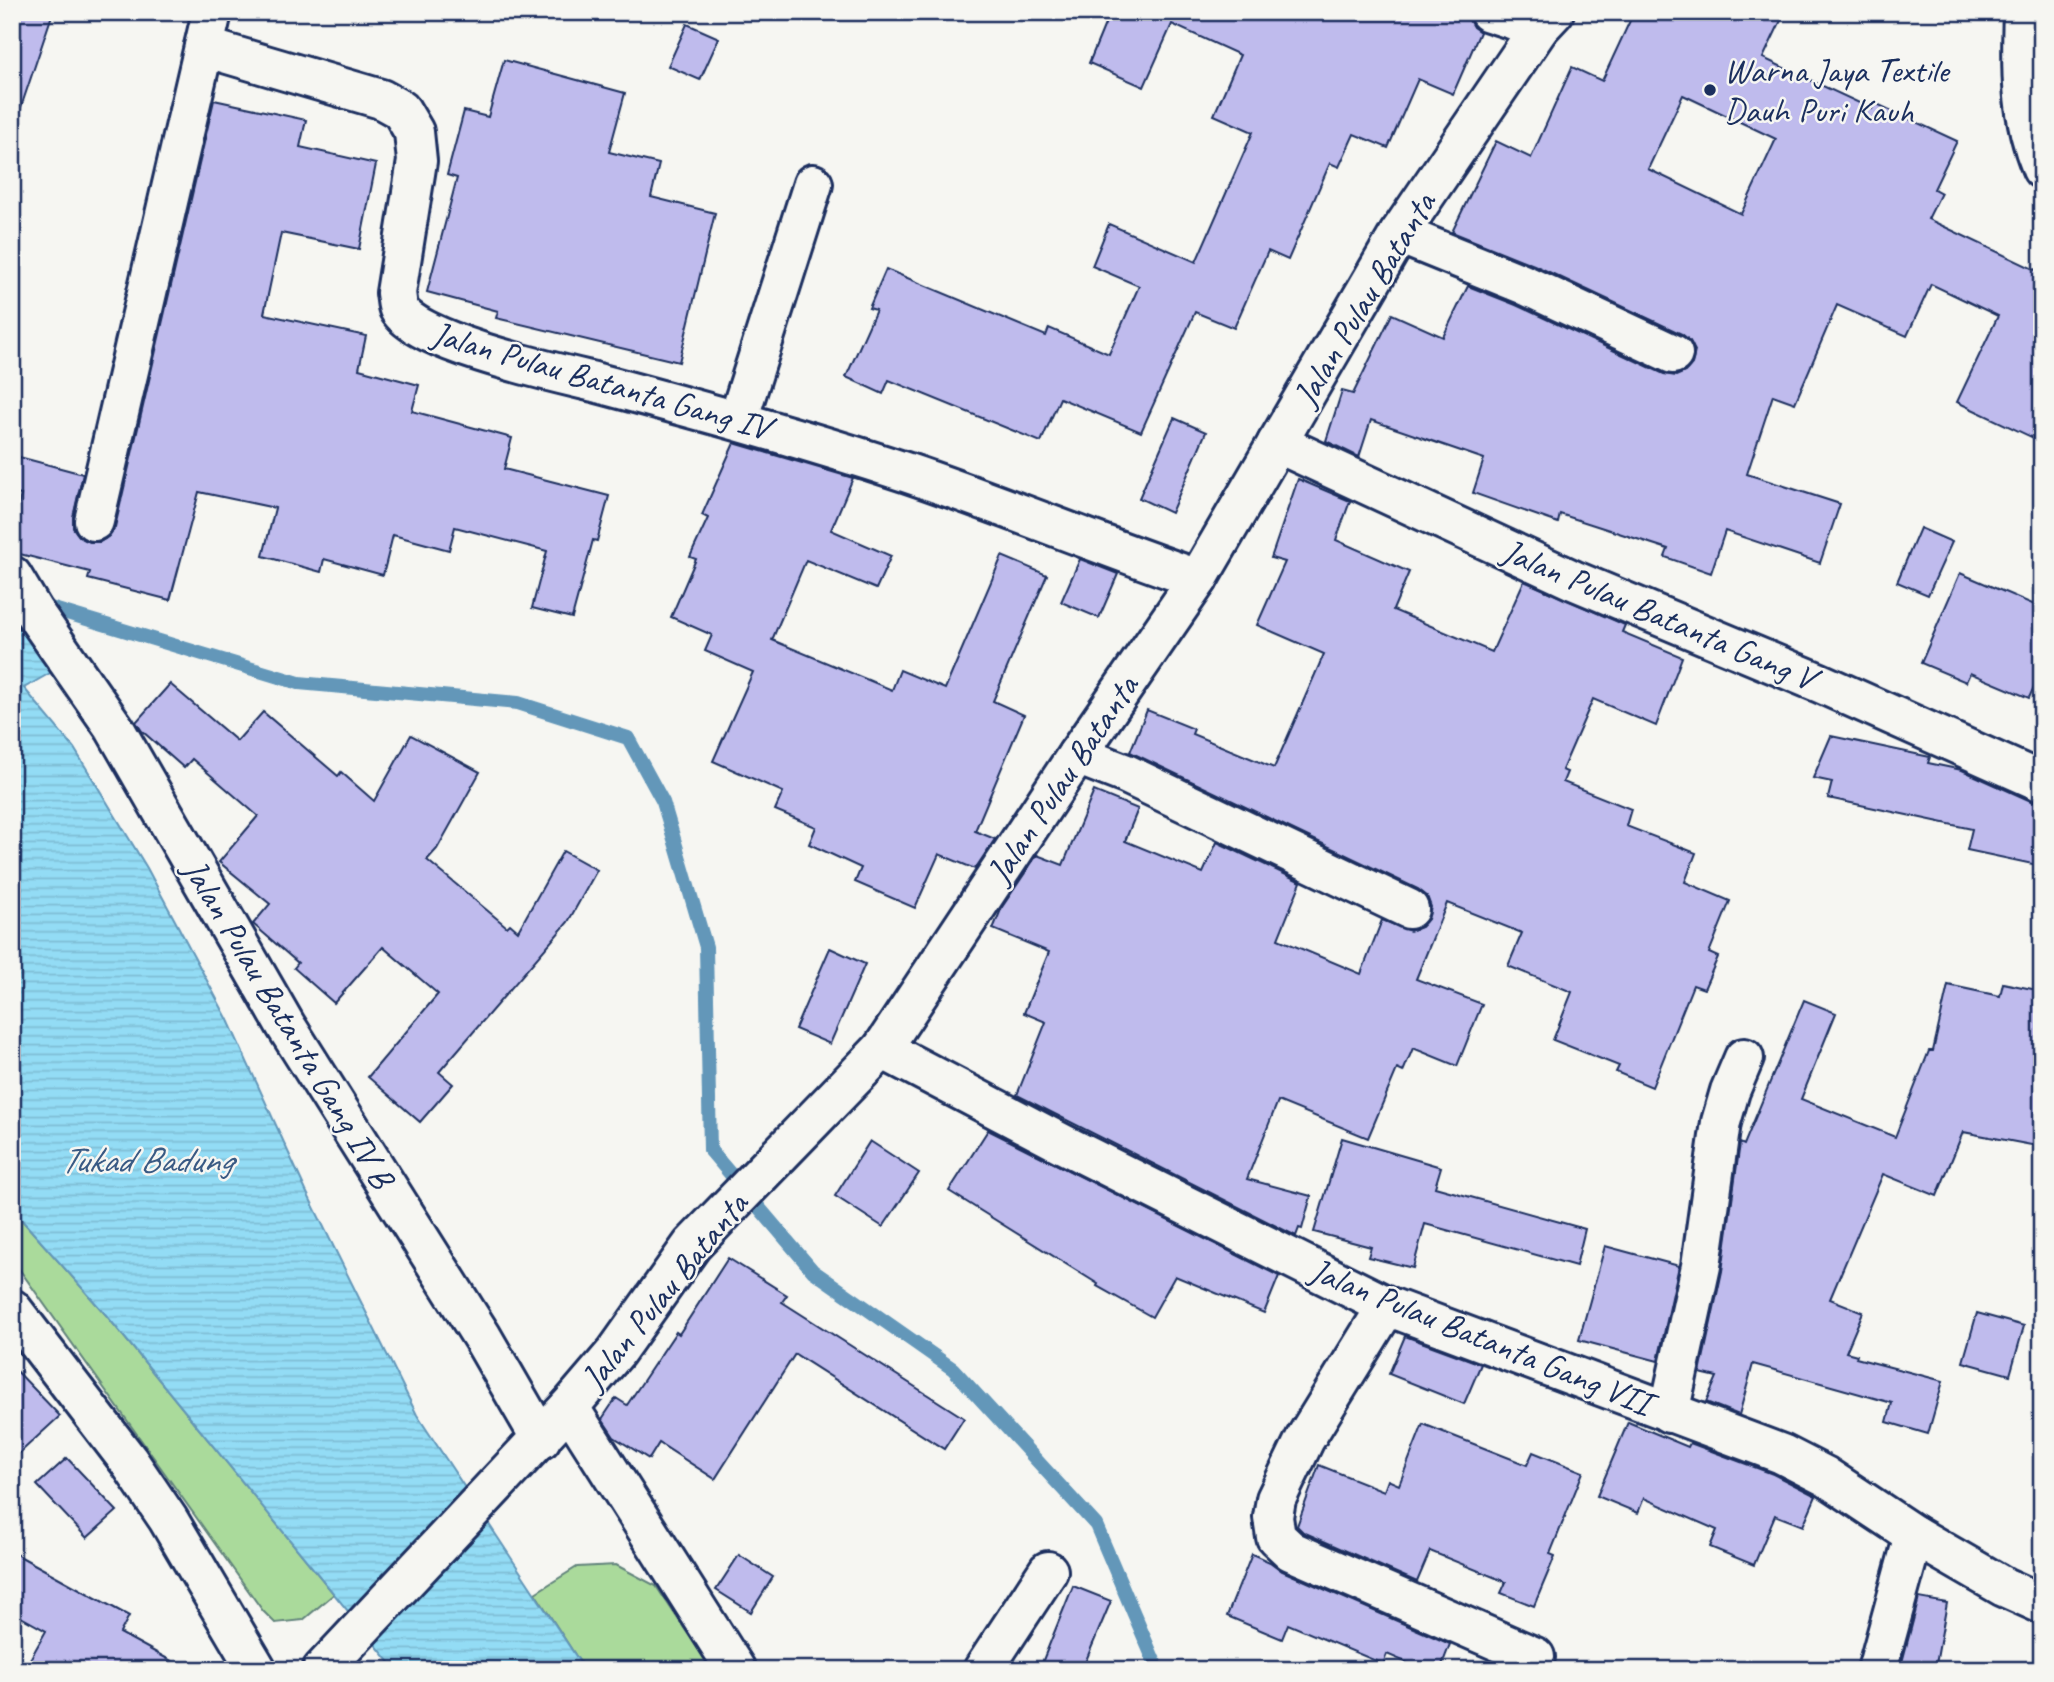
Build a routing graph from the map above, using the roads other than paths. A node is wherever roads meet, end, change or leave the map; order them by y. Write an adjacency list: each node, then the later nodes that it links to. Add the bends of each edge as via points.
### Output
1 (1489, 12): 3 (street)
2 (2023, 12): 5 (street, via 2021,75 2032,144)
3 (1546, 20): 7 (street, Jalan Pulau Batanta)
4 (208, 30): 9 (street, Jalan Pulau Batanta Gang IV, via 401,110 414,132 417,161 396,293 399,309 414,325 523,364); 11 (street)
5 (2042, 169)
6 (813, 184): 9 (street)
7 (1399, 234): 8 (street, via 1525,285); 10 (street, Jalan Pulau Batanta)
8 (1673, 354)
9 (738, 420): 13 (street, Jalan Pulau Batanta Gang IV, via 907,472)
10 (1277, 443): 13 (street, Jalan Pulau Batanta); 15 (street, Jalan Pulau Batanta Gang V, via 1573,580)
11 (94, 521)
12 (12, 576): 23 (street, Jalan Pulau Batanta Gang IV B, via 115,729 286,1026)
13 (1198, 579): 14 (street, Jalan Pulau Batanta)
14 (1077, 755): 16 (street); 17 (street, Jalan Pulau Batanta)
15 (2042, 782)
16 (1409, 909)
17 (882, 1049): 19 (street, Jalan Pulau Batanta Gang VII); 21 (street, Jalan Pulau Batanta, via 692,1245 616,1352)
18 (1744, 1058): 22 (street, via 1721,1122 1700,1266)
19 (1387, 1306): 22 (street, Jalan Pulau Batanta Gang VII); 27 (street, via 1304,1438 1276,1499 1276,1537 1291,1551)
20 (12, 1309): 29 (street, via 168,1519)
21 (569, 1407): 23 (street, Jalan Pulau Batanta); 30 (street)
22 (1669, 1413): 24 (street, Jalan Pulau Batanta Gang VII, via 1782,1454 1825,1476)
23 (541, 1438): 28 (street, Jalan Pulau Batanta)
24 (1914, 1535): 26 (street, Jalan Pulau Batanta Gang VII); 32 (street)
25 (1048, 1572): 31 (street)
26 (2042, 1604)
27 (1535, 1657)
28 (328, 1663)
29 (257, 1670)
30 (736, 1670)
31 (984, 1670)
32 (1877, 1670)

